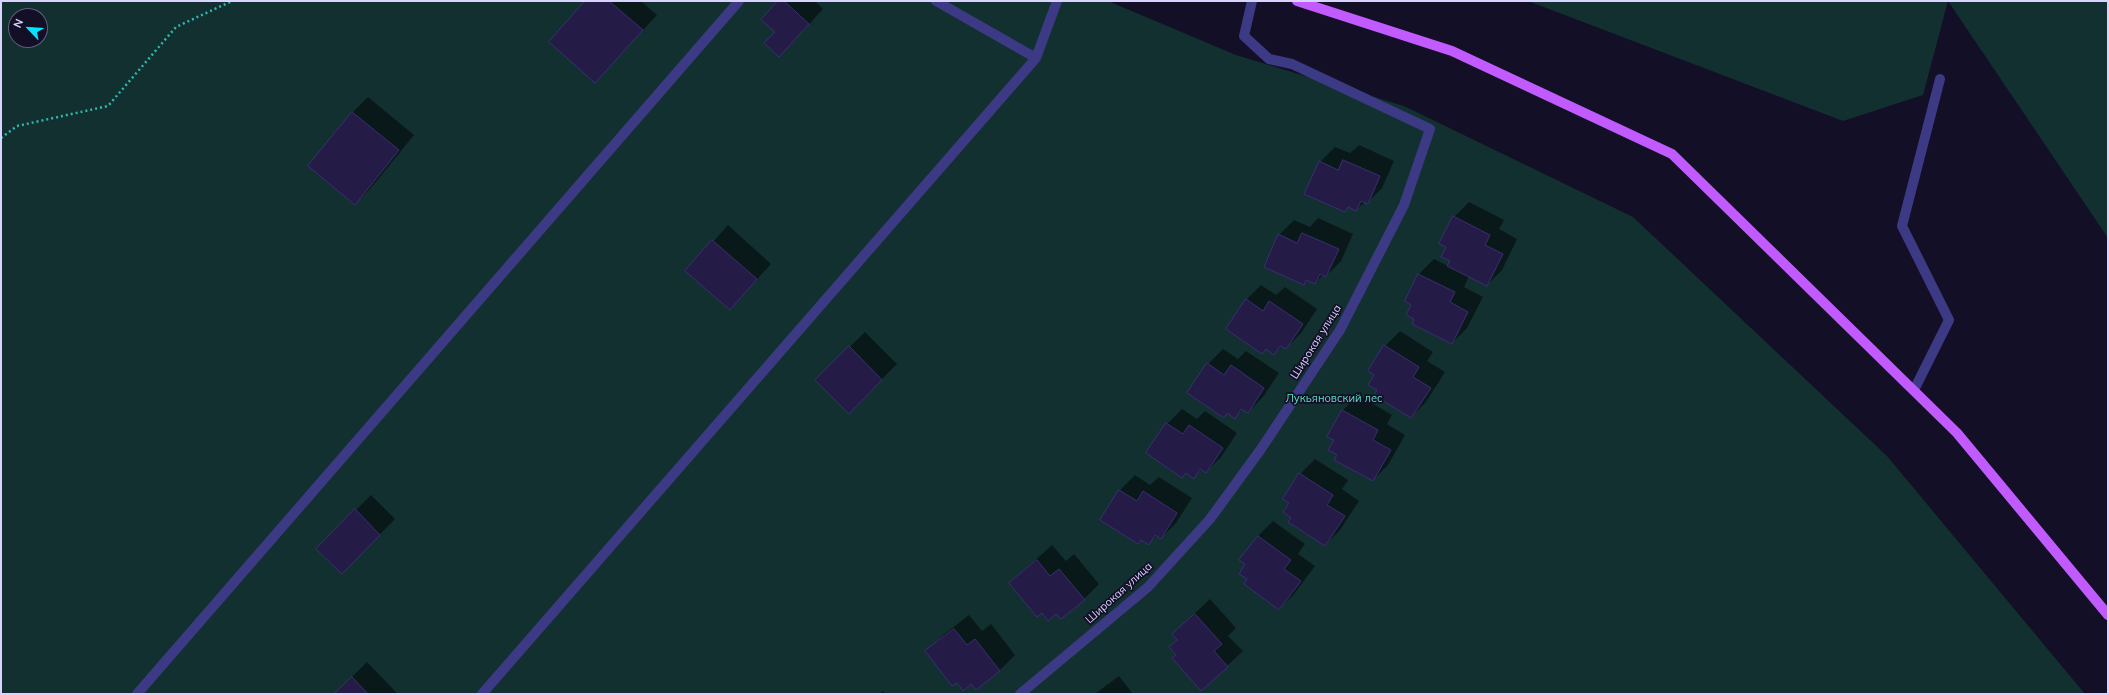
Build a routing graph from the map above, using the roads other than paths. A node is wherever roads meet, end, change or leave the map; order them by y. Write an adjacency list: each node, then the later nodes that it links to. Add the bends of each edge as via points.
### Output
1 (739, 1): 10 (street)
2 (936, 1): 6 (street)
3 (1057, 1): 6 (street)
4 (1252, 1): 12 (street, Широкая улица, via 1244,36 1269,59 1292,64 1430,129 1404,205 1340,330 1261,449 1210,519 1148,587)
5 (1298, 1): 8 (main road, via 1452,51 1672,154)
6 (1036, 58): 11 (street)
7 (1940, 80): 8 (street, via 1902,226 1949,320)
8 (1914, 390): 9 (main road, via 1957,433)
9 (2108, 615)
10 (137, 694)
11 (482, 694)
12 (1020, 694)

